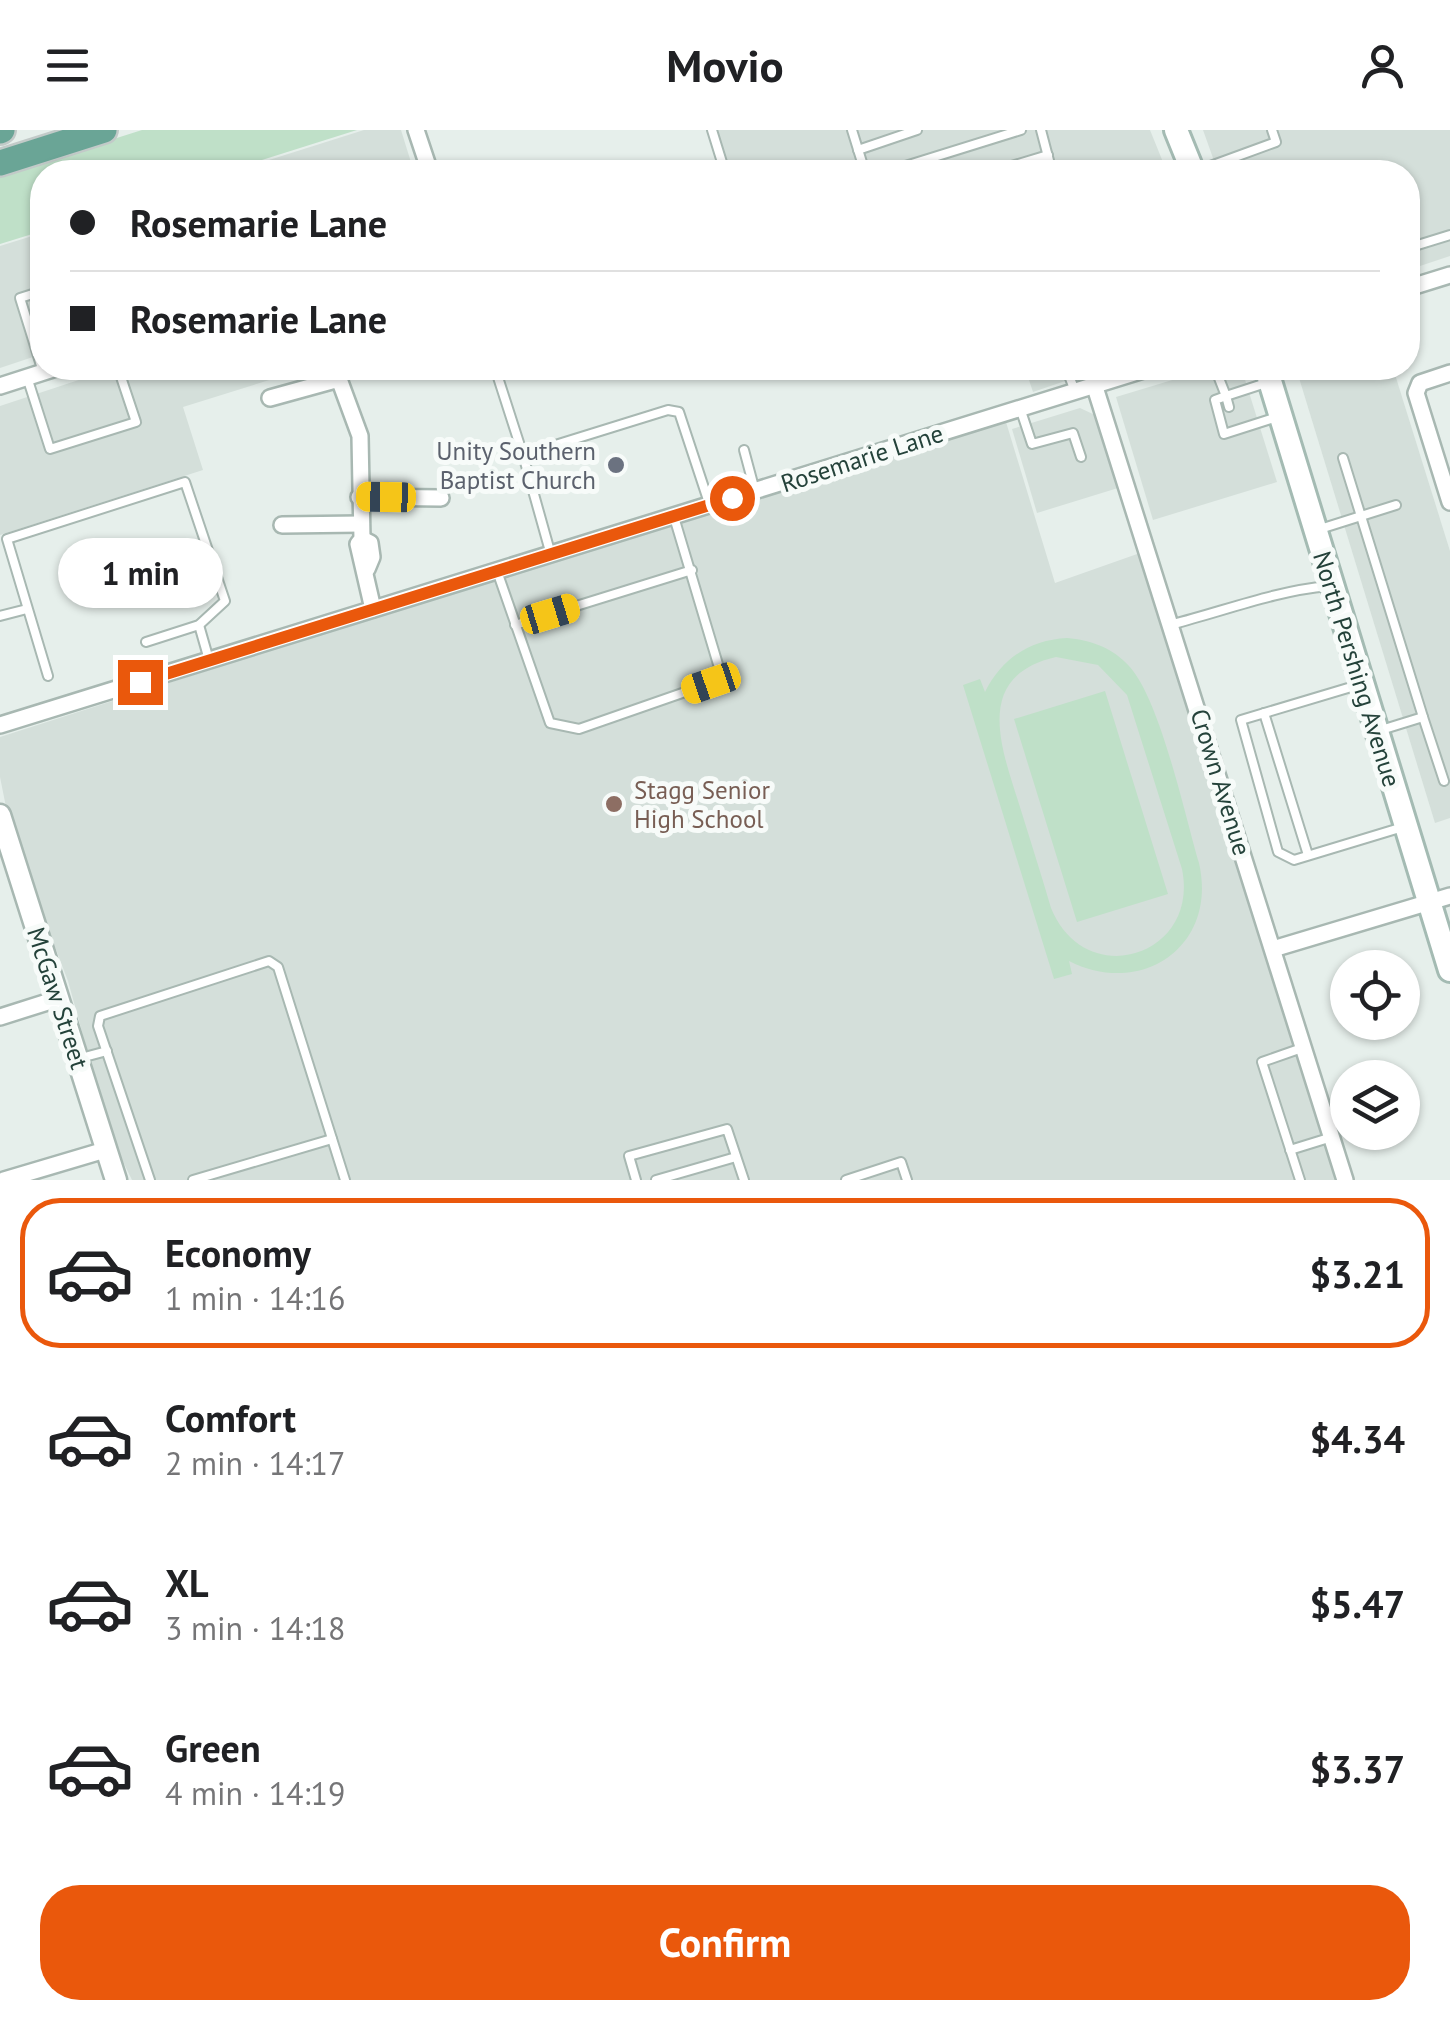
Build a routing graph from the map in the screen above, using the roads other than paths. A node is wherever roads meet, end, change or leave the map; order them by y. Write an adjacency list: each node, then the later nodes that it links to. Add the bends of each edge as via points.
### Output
1 (104, 130): 20 (main road)
2 (416, 130): 12 (street)
3 (712, 130): 13 (lane)
4 (852, 130): 10 (lane)
5 (917, 130): 10 (lane)
6 (1022, 130): 15 (lane)
7 (1040, 130): 11 (lane)
8 (1176, 130): 18 (main road)
9 (1272, 130): 19 (lane, via 1276,142)
10 (858, 150): 14 (lane)
11 (1048, 155): 16 (lane); 17 (lane)
12 (426, 160)
13 (721, 160)
14 (862, 160)
15 (925, 160)
16 (1032, 160)
17 (1049, 160)
18 (1188, 160)
19 (1226, 160)
20 (0, 163)
21 (1450, 235): 22 (lane)
22 (1420, 244)
23 (1450, 275): 24 (street)
24 (1420, 284)
25 (30, 294): 26 (lane, via 20,298)
26 (30, 322)
27 (1450, 374): 56 (street, via 1420,383 1416,393)
28 (30, 376): 29 (street)
29 (26, 377): 30 (lane, via 50,449 136,422); 38 (street)
30 (122, 380)
31 (498, 380): 50 (lane)
32 (1070, 380): 39 (lane)
33 (1098, 380): 39 (street, Rosemarie Lane)
34 (1105, 380): 71 (street, Crown Avenue)
35 (1220, 380): 41 (lane)
36 (1260, 380): 40 (lane)
37 (1270, 380): 46 (main road, North Pershing Avenue)
38 (0, 386)
39 (1074, 391): 45 (street, Rosemarie Lane)
40 (1240, 392): 41 (lane); 43 (lane)
41 (1226, 396): 44 (lane); 48 (lane, via 1214,400 1224,434)
42 (270, 398): 54 (street, via 339,380 360,436)
43 (1244, 402)
44 (1230, 407)
45 (1020, 408): 51 (lane, via 1032,444 1073,433); 53 (street, Rosemarie Lane)
46 (1281, 416): 48 (lane, via 1250,420); 62 (main road, North Pershing Avenue)
47 (1234, 420): 48 (lane)
48 (1238, 430)
49 (744, 450): 53 (lane)
50 (523, 455): 58 (lane, via 678,412); 64 (lane)
51 (1081, 457)
52 (1343, 458): 60 (lane)
53 (755, 492): 58 (street, Rosemarie Lane)
54 (359, 497): 55 (street); 63 (street)
55 (441, 498)
56 (1450, 502)
57 (1396, 505): 60 (lane)
58 (710, 506): 59 (street, Rosemarie Lane)
59 (674, 517): 64 (street, Rosemarie Lane); 65 (lane)
60 (1360, 519): 62 (lane); 79 (lane)
61 (282, 525): 63 (street)
62 (1316, 530): 67 (main road, North Pershing Avenue)
63 (361, 531): 69 (street, via 360,558)
64 (551, 555): 66 (street, Rosemarie Lane)
65 (692, 570): 73 (lane); 73 (lane, via 720,671 711,683 579,729 550,724)
66 (496, 572): 69 (street, Rosemarie Lane); 73 (lane)
67 (1332, 585): 71 (lane, via 1289,590); 77 (main road, North Pershing Avenue)
68 (27, 609): 70 (lane); 72 (lane, via 7,539 177,481 185,482 224,601); 76 (lane)
69 (373, 610): 75 (street, Rosemarie Lane)
70 (0, 616)
71 (1172, 624): 87 (street, Crown Avenue)
72 (198, 625): 74 (lane); 75 (lane)
73 (515, 625)
74 (146, 642)
75 (209, 660): 80 (street, Rosemarie Lane)
76 (48, 676)
77 (1362, 684): 78 (lane); 81 (main road, North Pershing Avenue)
78 (1264, 713): 85 (lane); 85 (lane, via 1241,720 1256,781 1278,852 1294,860)
79 (1422, 718): 81 (lane); 82 (lane)
80 (0, 724)
81 (1376, 732): 83 (main road, North Pershing Avenue)
82 (1444, 780)
83 (1405, 826): 85 (lane); 86 (main road, North Pershing Avenue)
84 (2, 829): 89 (street, McGaw Street)
85 (1308, 856)
86 (1439, 899): 87 (street); 88 (main road, North Pershing Avenue)
87 (1273, 949): 91 (street, Crown Avenue)
88 (1450, 970)
89 (58, 999): 90 (street); 93 (street, McGaw Street)
90 (0, 1018)
91 (1304, 1047): 94 (street, Crown Avenue); 98 (lane, via 1262,1062)
92 (106, 1051): 93 (lane); 96 (lane, via 100,1016 269,961 278,966); 104 (lane)
93 (78, 1059): 97 (street, McGaw Street)
94 (1330, 1131)
95 (1330, 1138): 98 (lane)
96 (332, 1139): 105 (lane); 106 (lane)
97 (106, 1150): 102 (street); 103 (street, McGaw Street)
98 (1290, 1150): 112 (lane)
99 (1336, 1150): 113 (street, Crown Avenue)
100 (736, 1157): 107 (lane, via 727,1129 629,1156); 108 (lane); 109 (lane)
101 (869, 1177): 110 (lane); 111 (lane, via 901,1162)
102 (4, 1180)
103 (116, 1180)
104 (150, 1180)
105 (193, 1180)
106 (345, 1180)
107 (636, 1180)
108 (656, 1180)
109 (744, 1180)
110 (846, 1180)
111 (907, 1180)
112 (1300, 1180)
113 (1345, 1180)

